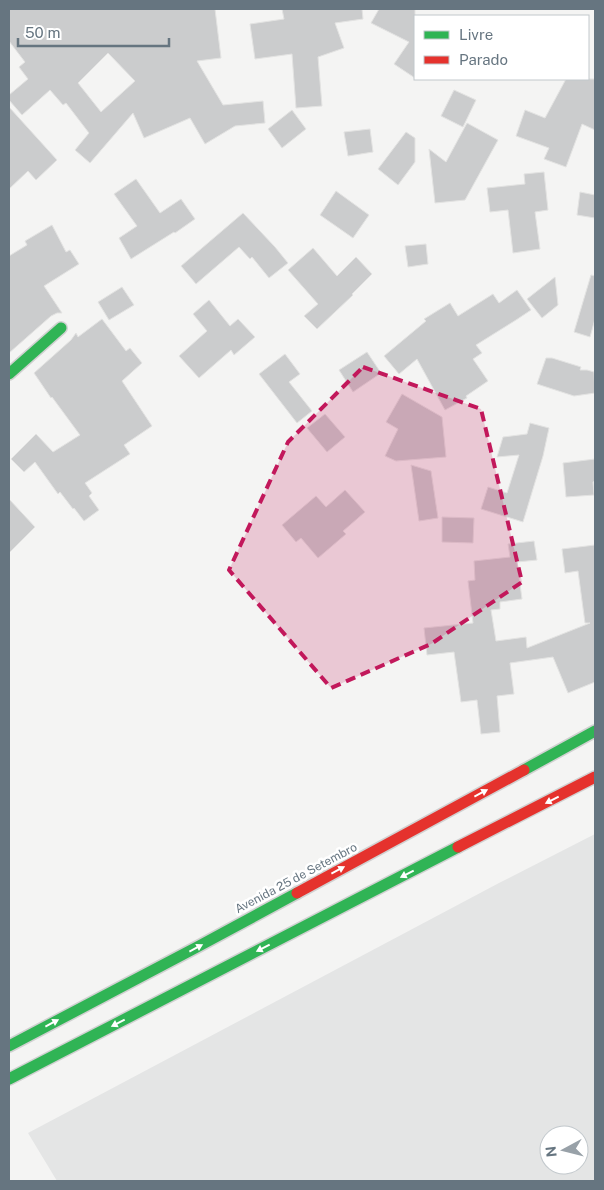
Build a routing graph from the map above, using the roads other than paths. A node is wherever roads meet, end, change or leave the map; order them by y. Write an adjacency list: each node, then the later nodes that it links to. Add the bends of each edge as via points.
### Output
1 (61, 328): 2 (main road)
2 (9, 374)
3 (595, 731): 5 (main road, Avenida 25 de Setembro, one-way to 3)
4 (595, 777): 6 (main road, one-way to 6)
5 (9, 1046)
6 (9, 1079)

